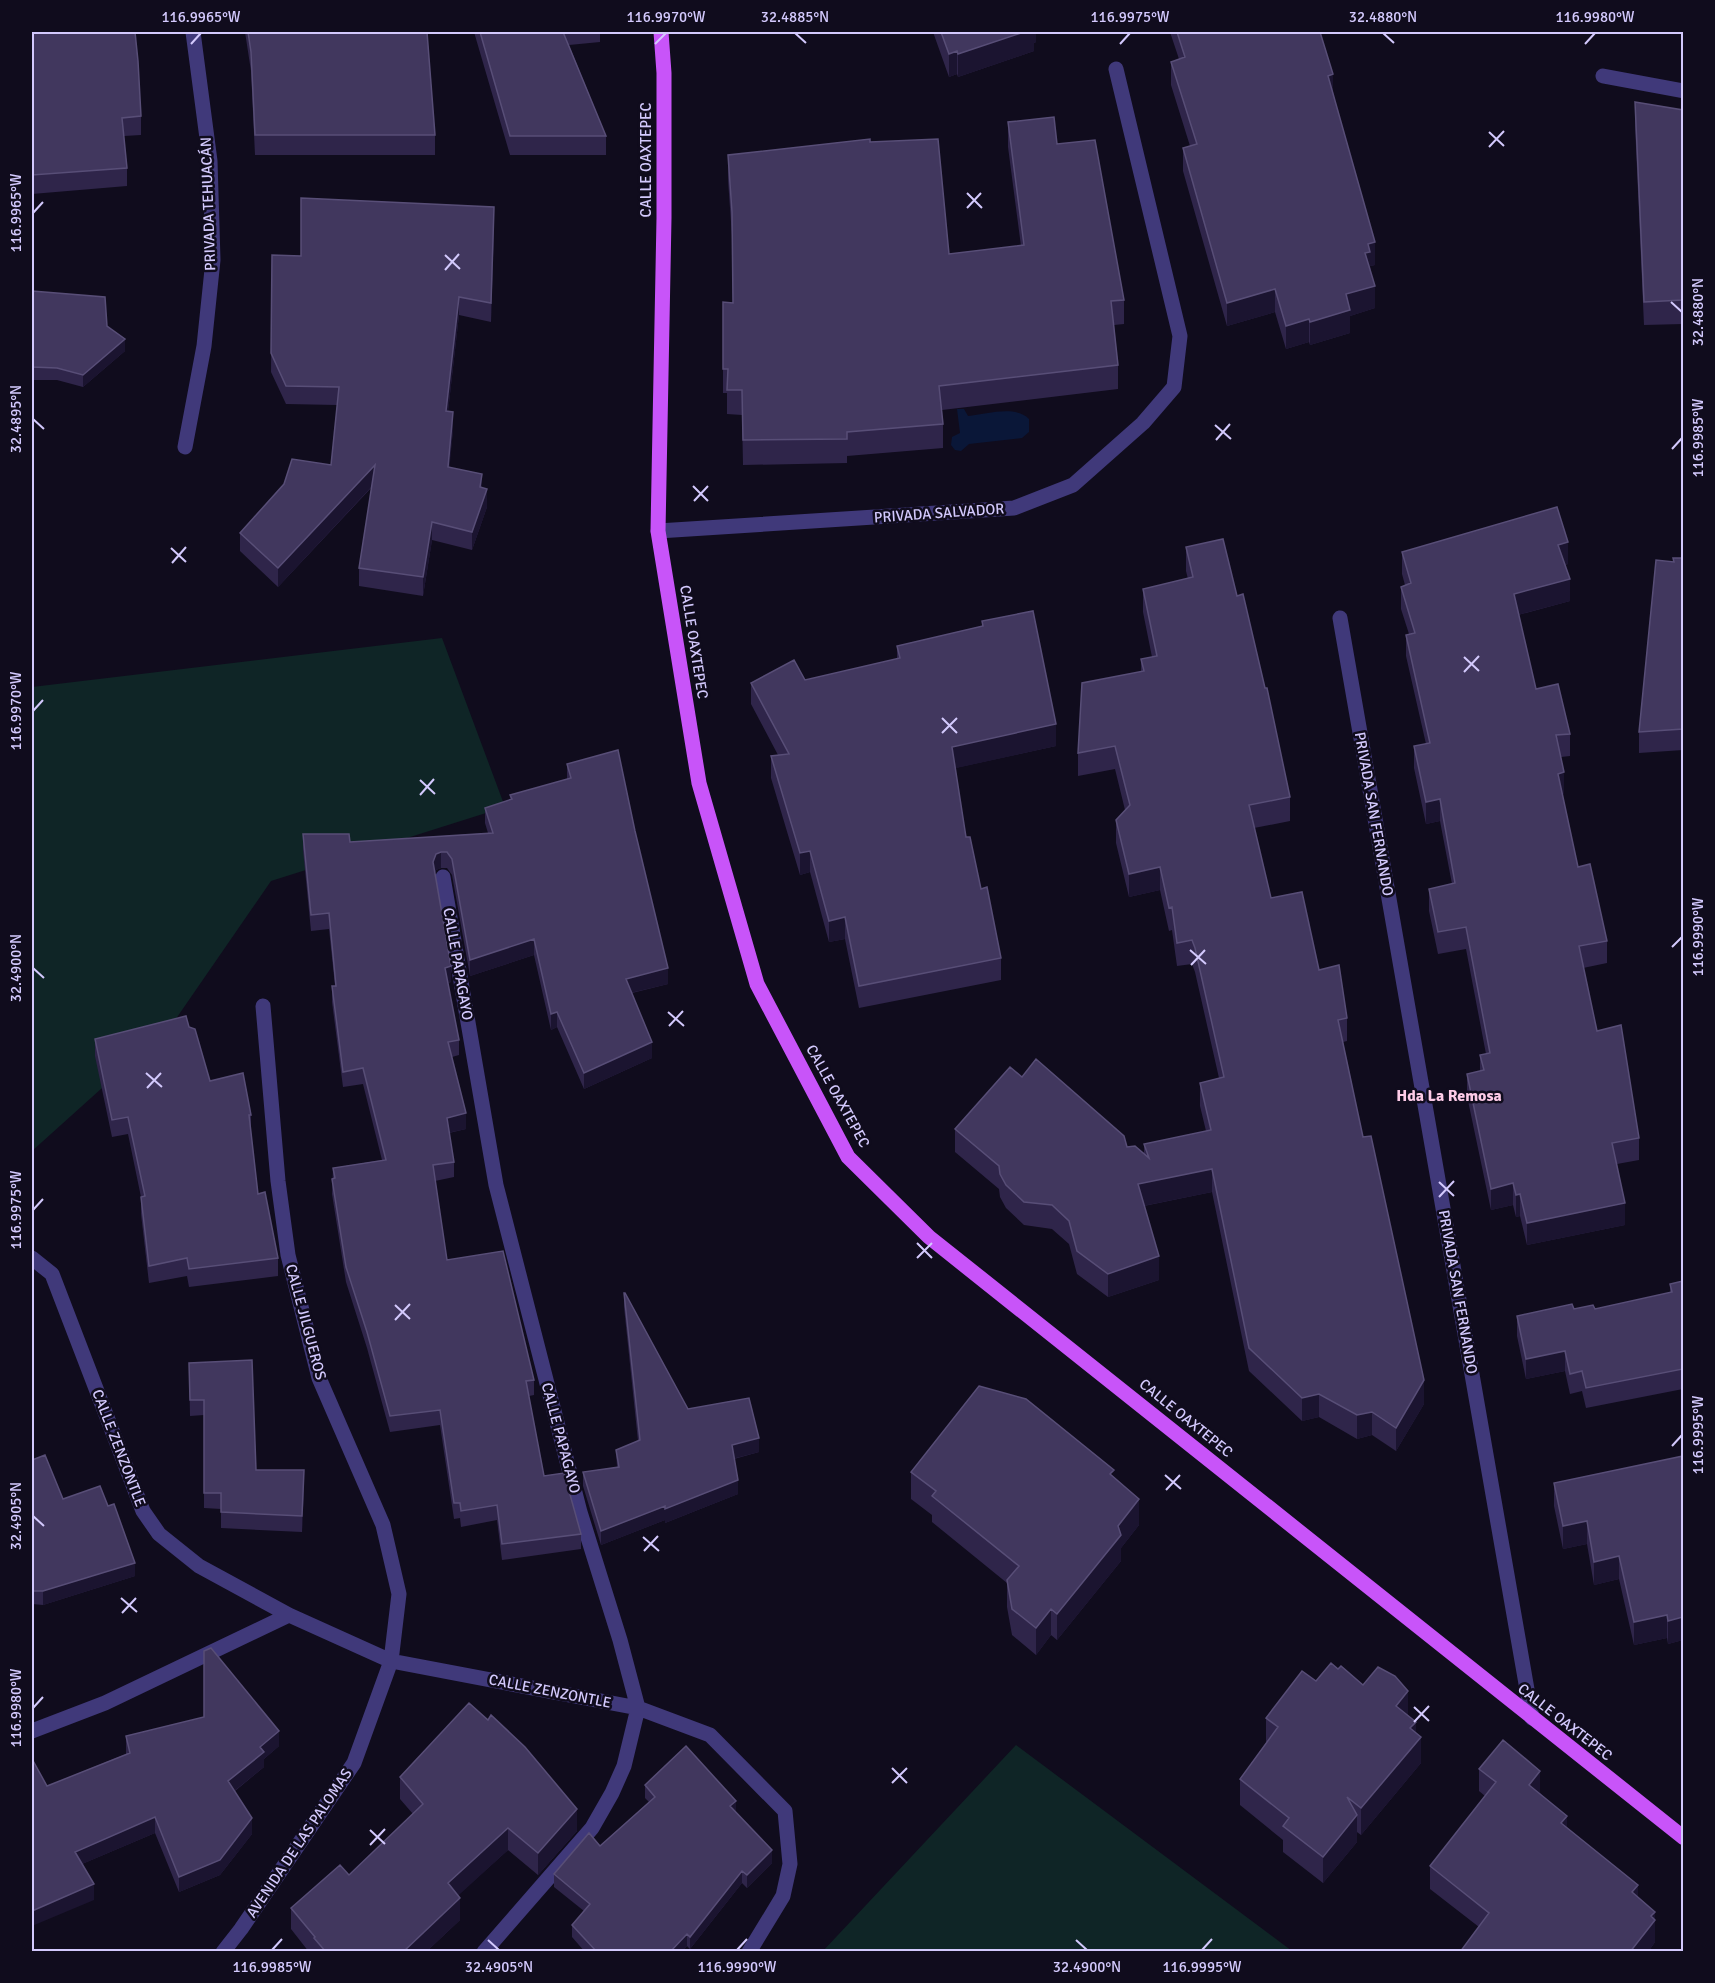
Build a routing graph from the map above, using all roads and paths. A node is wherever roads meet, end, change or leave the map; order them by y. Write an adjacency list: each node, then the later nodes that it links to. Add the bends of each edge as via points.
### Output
1 (193, 32): 6 (street, PRIVADA TEHUACÁN, via 210,161 213,260 204,346)
2 (661, 32): 7 (main road, CALLE OAXTEPEC, via 664,218)
3 (1116, 69): 7 (street, PRIVADA SALVADOR, via 1180,336 1174,387 1143,423 1073,485 1014,508)
4 (1603, 76): 5 (street)
5 (1683, 91)
6 (185, 447)
7 (657, 531): 15 (main road, CALLE OAXTEPEC, via 699,783 757,984 848,1157 929,1237)
8 (1340, 618): 15 (street, PRIVADA SAN FERNANDO)
9 (443, 877): 14 (street, CALLE PAPAGAYO, via 496,1185 580,1512)
10 (263, 1006): 13 (street, CALLE JILGUEROS, via 288,1255 319,1378 383,1525 399,1594)
11 (32, 1258): 12 (street, CALLE ZENZONTLE, via 52,1274 143,1511 159,1534 199,1566)
12 (289, 1615): 13 (street, CALLE ZENZONTLE); 16 (street, via 105,1703)
13 (391, 1661): 14 (street, CALLE ZENZONTLE); 18 (street, AVENIDA DE LAS PALOMAS, via 354,1762)
14 (638, 1708): 19 (street, CALLE PAPAGAYO, via 624,1766 592,1827); 20 (street, CALLE ZENZONTLE, via 710,1735 785,1811 790,1864 783,1896)
15 (1532, 1718): 17 (main road, CALLE OAXTEPEC)
16 (32, 1731)
17 (1683, 1838)
18 (223, 1952)
19 (484, 1952)
20 (749, 1952)

